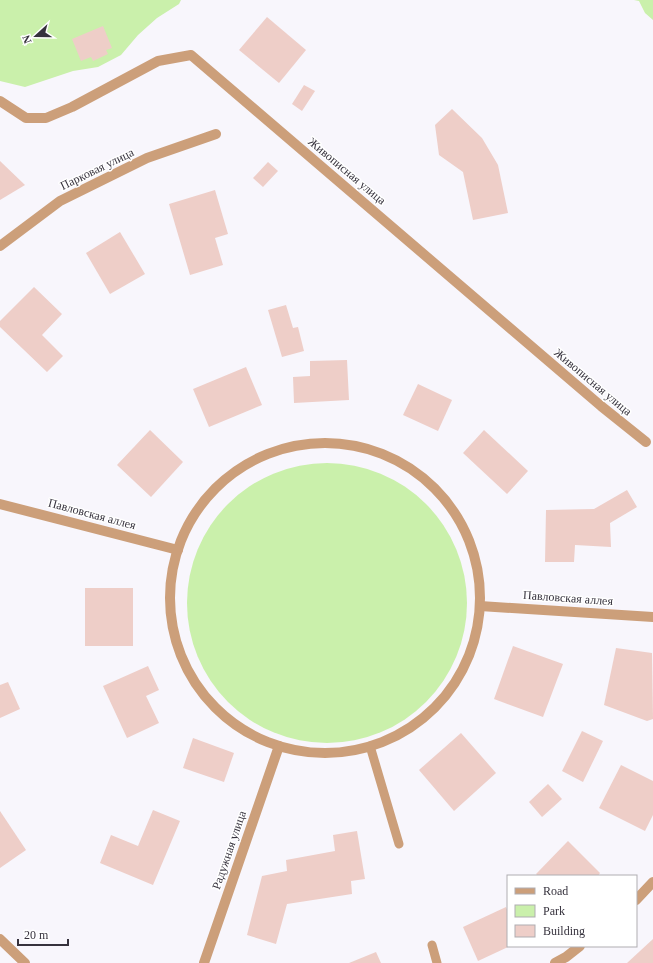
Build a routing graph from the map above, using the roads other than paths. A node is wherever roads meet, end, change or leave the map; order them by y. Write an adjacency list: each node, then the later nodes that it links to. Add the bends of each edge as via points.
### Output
1 (0, 102): 4 (street, Живописная улица, via 26,118 46,118 158,61 191,55)
2 (216, 134): 3 (street, Парковая улица, via 147,158 60,201)
3 (0, 246)
4 (646, 442)
5 (0, 504): 6 (street, Павловская аллея)
6 (178, 550): 7 (street, via 185,531 207,497 221,482 254,459 273,451 313,443 353,445 392,457 410,467 426,479 453,509 472,546 480,585); 9 (street, via 170,590 171,610 174,631 188,669 202,692 226,717 248,732)
7 (480, 606): 8 (street, Павловская аллея); 10 (street, via 475,637 467,661 447,693 435,708 410,728)
8 (653, 617)
9 (279, 746): 10 (street, via 334,753); 18 (street, Радужная улица)
10 (370, 746): 11 (lane)
11 (399, 844)
12 (653, 882): 13 (street)
13 (637, 899)
14 (0, 939): 17 (street)
15 (432, 945): 19 (lane)
16 (579, 947): 20 (street)
17 (25, 963)
18 (204, 963)
19 (437, 963)
20 (555, 963)

